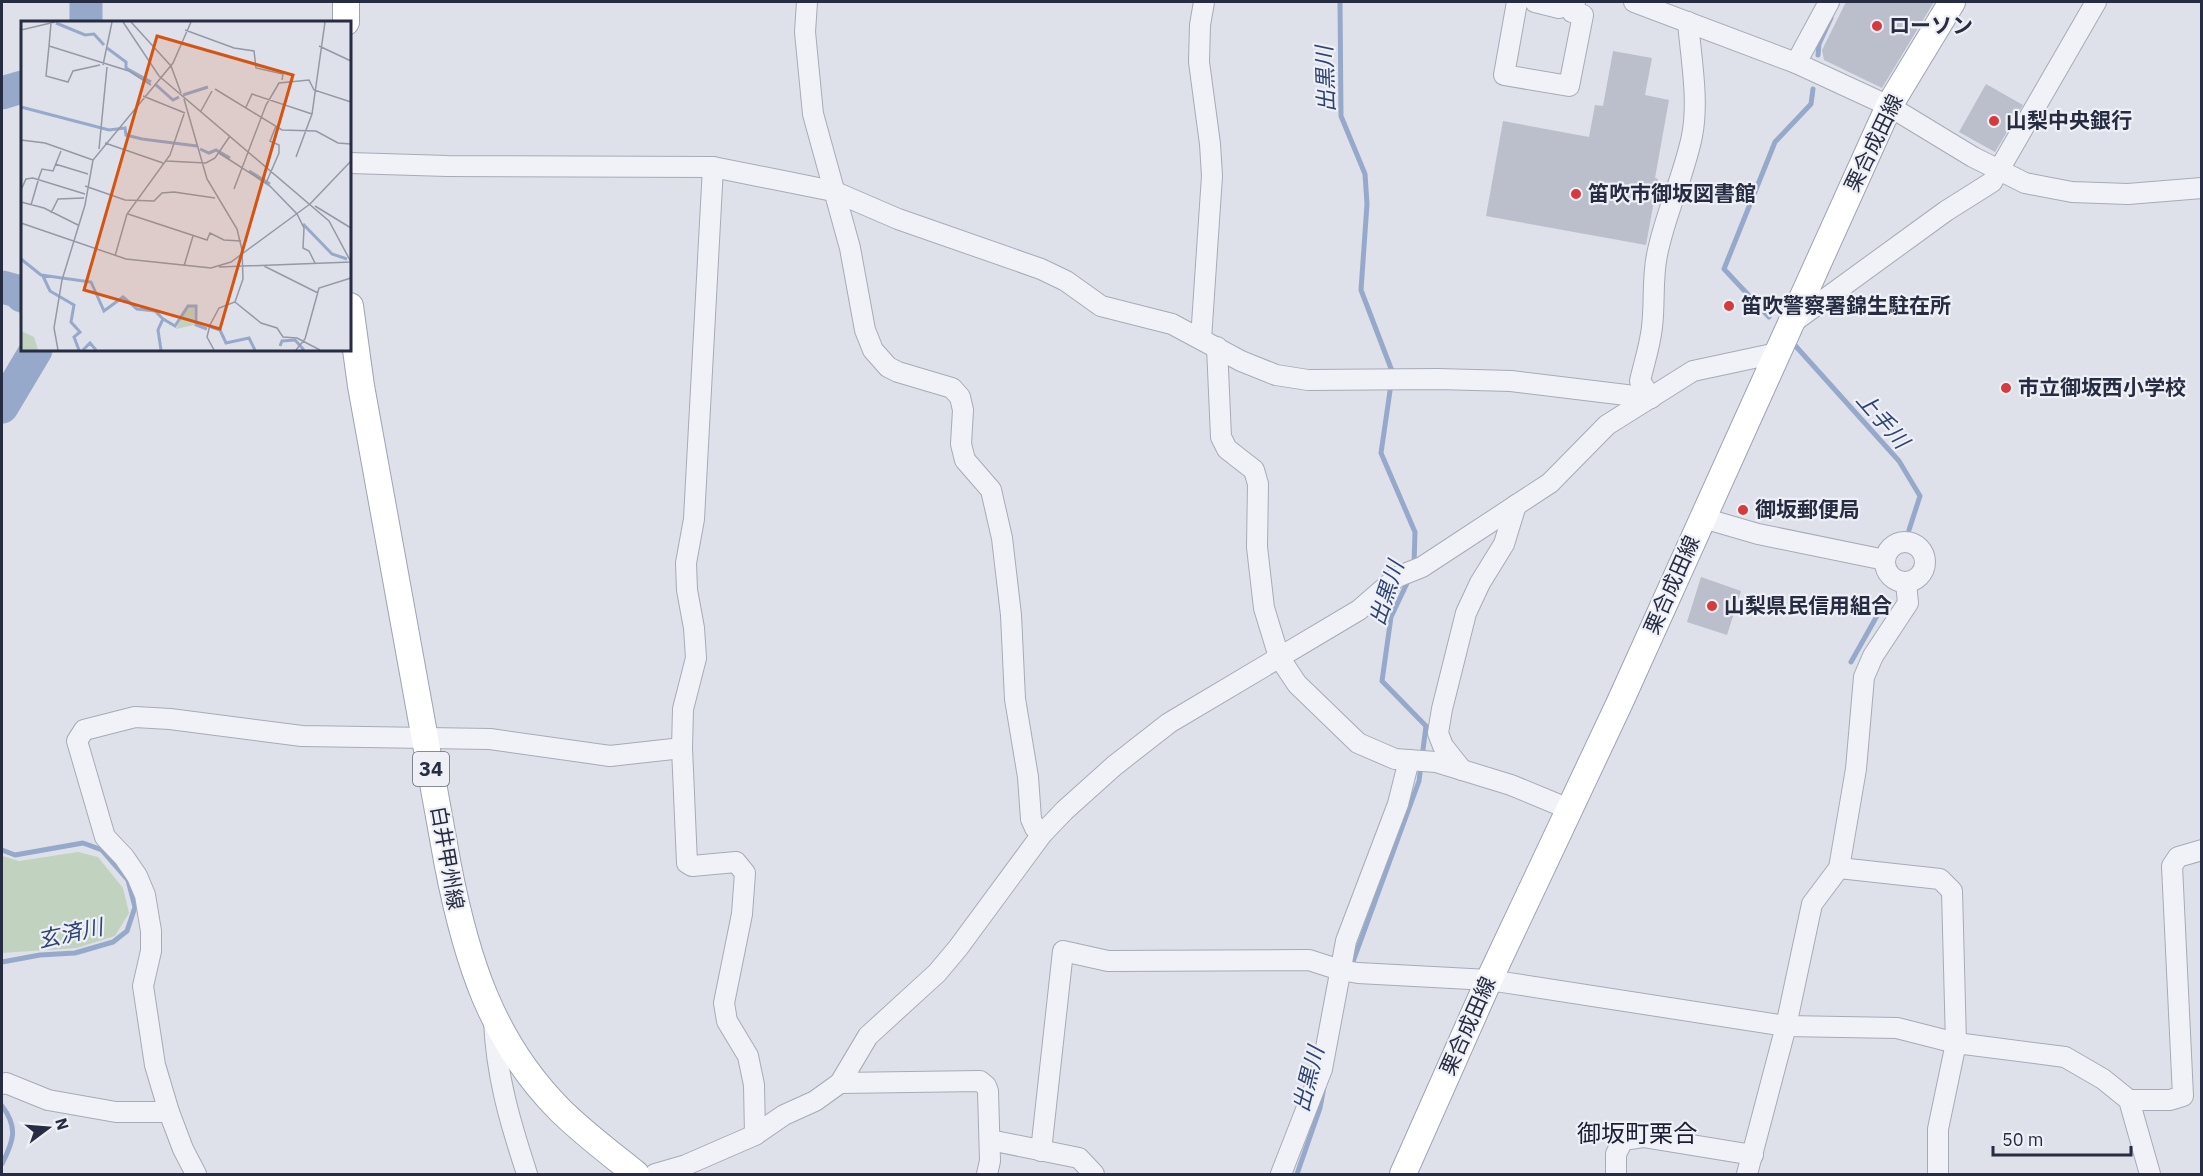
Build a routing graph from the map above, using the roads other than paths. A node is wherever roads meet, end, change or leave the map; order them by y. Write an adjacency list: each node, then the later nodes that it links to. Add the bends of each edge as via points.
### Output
1 (346, 2): 12 (main road)
2 (807, 2): 20 (street, via 805,32 813,114)
3 (1204, 2): 23 (street, via 1199,62 1212,176)
4 (1517, 2): 7 (street, via 1504,75 1569,86 1583,15 1572,12)
5 (1535, 2): 6 (street, via 1559,8)
6 (1562, 2)
7 (1575, 2)
8 (1634, 2): 13 (street)
9 (1829, 2): 14 (street)
10 (1952, 2): 15 (main road, 栗合成田線)
11 (2096, 2): 18 (street)
12 (346, 21)
13 (1688, 22): 14 (street); 25 (street, via 1695,116 1653,279 1650,347 1640,381)
14 (1796, 63): 15 (street)
15 (1888, 106): 18 (street); 22 (main road, 栗合成田線)
16 (351, 163): 17 (street)
17 (712, 167): 20 (street); 32 (street, via 694,519 686,563 696,658 683,709)
18 (2000, 171): 19 (street, via 2025,183 2072,192 2128,194); 22 (street, via 1992,182)
19 (2202, 188)
20 (833, 191): 23 (street, via 898,219 1041,269 1101,306 1172,324); 36 (street, via 873,350 898,372 952,387 963,410 961,444 965,460 991,490 1002,538 1015,699 1031,819)
21 (351, 313): 31 (main road, 白井甲州線 / 34)
22 (1791, 324): 24 (main road, 栗合成田線)
23 (1209, 343): 25 (street, via 1255,368 1308,380 1511,381); 30 (street, via 1221,437 1227,449 1254,470 1258,484 1257,547 1264,608)
24 (1777, 353): 25 (street, via 1693,371); 27 (main road, 栗合成田線)
25 (1651, 398): 26 (street, via 1607,425 1550,483)
26 (1516, 505): 30 (street, via 1422,567 1399,576 1359,610); 34 (street, via 1504,544 1466,613 1442,709 1438,734)
27 (1703, 518): 28 (street, via 1758,534); 35 (main road, 栗合成田線)
28 (1885, 560): 29 (street, via 1890,577); 29 (street, via 1886,553 1897,543 1917,546 1925,565 1919,578)
29 (1906, 583): 38 (street, via 1908,603 1864,676 1856,770)
30 (1279, 657): 33 (street, via 1297,684 1358,743 1395,759); 36 (street, via 1169,723 1114,766)
31 (426, 737): 32 (street, via 490,739 610,756); 41 (main road, 白井甲州線 / 34, via 459,921 470,960); 47 (street, via 302,736 135,717 84,730 77,741 105,837 137,876 145,895 151,951 143,986 155,1065)
32 (682, 748): 48 (street, via 687,863 692,866 736,862 745,873 742,914 724,1003 727,1021 747,1056 754,1085)
33 (1409, 760): 34 (street); 39 (street, via 1398,804 1346,941)
34 (1462, 770): 35 (street)
35 (1569, 809): 40 (main road, 栗合成田線)
36 (1042, 834): 44 (street, via 938,973 868,1036)
37 (2202, 850): 46 (street, via 2178,857 2172,866 2183,1096 2170,1100)
38 (1839, 868): 42 (street, via 1812,904); 43 (street, via 1940,879 1952,891)
39 (1349, 971): 40 (street); 50 (street, via 1309,960 1108,961 1063,951); 58 (street, via 1322,1069)
40 (1489, 980): 42 (street); 59 (main road, 栗合成田線)
41 (494, 1017): 53 (street, via 501,1086); 54 (main road, 白井甲州線 / 34, via 545,1094)
42 (1786, 1026): 43 (street, via 1897,1028); 51 (street)
43 (1956, 1042): 46 (street, via 2065,1057); 62 (street, via 1938,1129)
44 (840, 1083): 48 (street); 49 (street, via 980,1082 988,1091)
45 (2, 1084): 47 (street, via 48,1100 116,1112)
46 (2129, 1100): 63 (street)
47 (169, 1112): 52 (street)
48 (755, 1135): 55 (street)
49 (990, 1140): 50 (street); 56 (street)
50 (1041, 1151): 57 (street, via 1079,1158)
51 (1753, 1155): 60 (street, via 1643,1137 1623,1140 1616,1154); 61 (street)
52 (196, 1174)
53 (527, 1174)
54 (636, 1174)
55 (655, 1174)
56 (987, 1174)
57 (1094, 1174)
58 (1281, 1174)
59 (1403, 1174)
60 (1616, 1174)
61 (1747, 1174)
62 (1938, 1174)
63 (2150, 1174)

